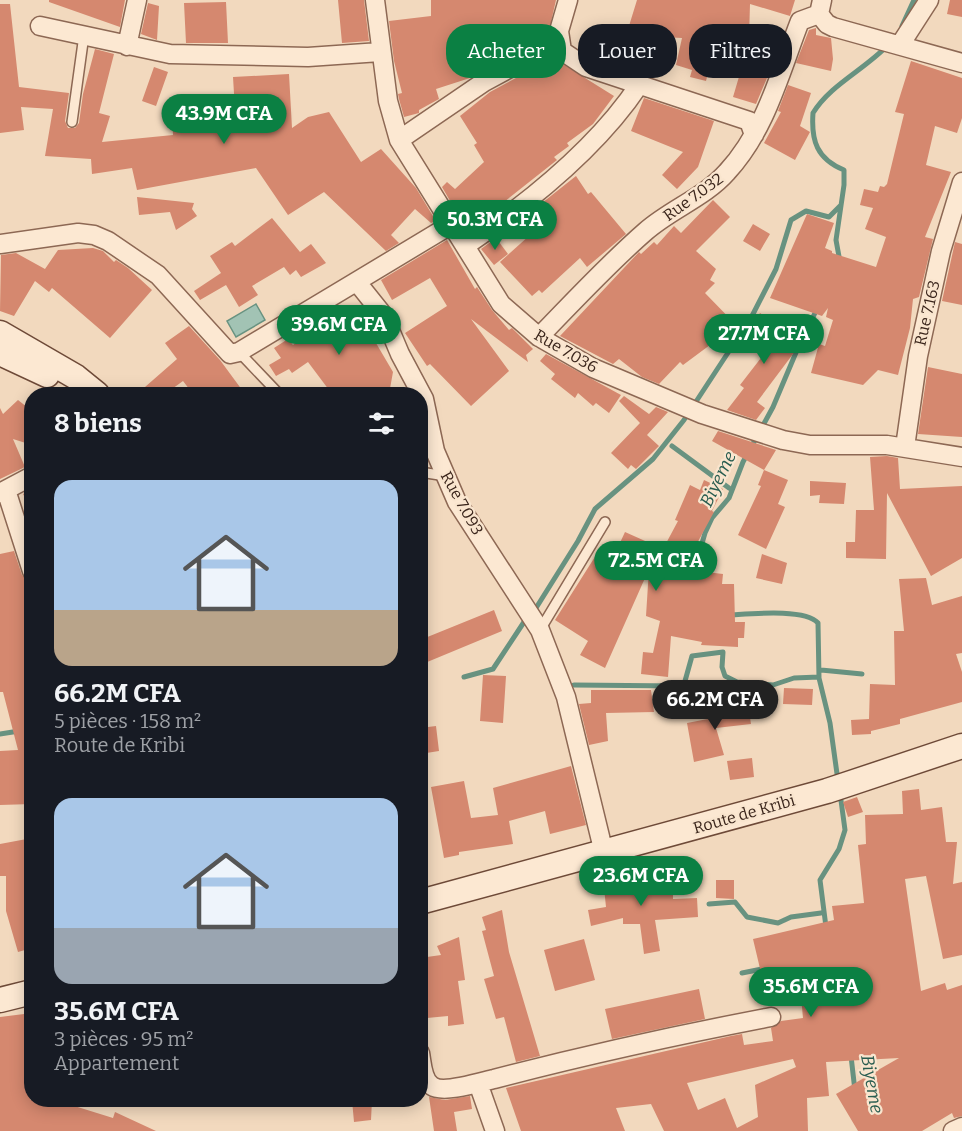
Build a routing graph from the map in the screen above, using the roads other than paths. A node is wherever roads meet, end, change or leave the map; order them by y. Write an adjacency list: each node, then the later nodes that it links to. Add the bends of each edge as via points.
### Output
1 (137, 0): 10 (street)
2 (375, 0): 11 (street, Rue 7.036)
3 (568, 0): 6 (street)
4 (929, 0): 9 (street)
5 (820, 7): 9 (street, via 833,27); 17 (street, Rue 7.032, via 800,21 781,78)
6 (562, 24)
7 (40, 26): 8 (street)
8 (84, 35): 10 (street); 16 (lane)
9 (900, 45): 13 (street)
10 (127, 46): 11 (street, via 170,54 251,56)
11 (380, 52): 18 (street, Rue 7.036)
12 (566, 54): 15 (street, via 586,67)
13 (962, 63)
14 (491, 78): 18 (street)
15 (639, 85): 17 (street, via 749,121); 22 (street, via 622,110 570,165)
16 (72, 122)
17 (754, 135): 25 (street, Rue 7.032, via 727,172 648,229)
18 (399, 140): 20 (street, Rue 7.036)
19 (962, 182): 33 (street, Rue 7.163, via 941,251 918,356)
20 (452, 224): 22 (street, Rue 7.036); 23 (street)
21 (0, 244): 26 (street, via 78,233 108,241 158,275 226,351)
22 (465, 246): 25 (street, Rue 7.036, via 501,304)
23 (354, 283): 26 (street); 31 (street, Rue 7.093, via 384,316)
24 (0, 333): 29 (main road)
25 (539, 337): 33 (street, Rue 7.036, via 593,368 702,414 783,440 810,445)
26 (239, 352): 30 (lane)
27 (0, 353): 28 (main road)
28 (66, 387)
29 (88, 387)
30 (272, 387)
31 (418, 387)
32 (428, 418): 36 (street, Rue 7.093, via 435,452)
33 (905, 447): 34 (street, Rue 7.036)
34 (962, 457)
35 (428, 473): 36 (lane)
36 (446, 476): 41 (street, Rue 7.093, via 457,502)
37 (24, 480): 38 (street)
38 (3, 492): 40 (street)
39 (605, 522): 41 (lane)
40 (24, 549)
41 (540, 630): 43 (street, Rue 7.093, via 566,697)
42 (962, 746): 43 (main road, Route de Kribi, via 855,783)
43 (604, 854): 44 (main road, Route de Kribi)
44 (428, 901)
45 (24, 994): 46 (main road)
46 (0, 1000)
47 (771, 1017): 49 (street, via 646,1041)
48 (428, 1082): 49 (street, via 440,1089)
49 (478, 1083): 51 (street)
50 (962, 1127): 52 (street)
51 (495, 1131)
52 (953, 1131)

